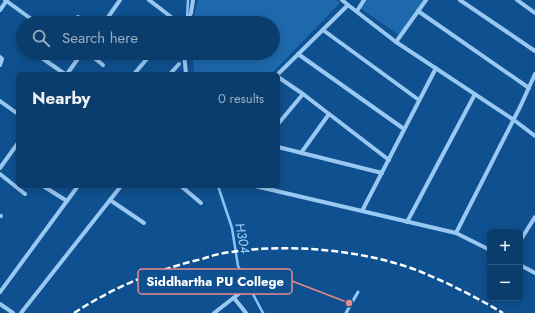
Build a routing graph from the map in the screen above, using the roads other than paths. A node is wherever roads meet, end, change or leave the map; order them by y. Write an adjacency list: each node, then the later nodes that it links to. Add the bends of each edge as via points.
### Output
1 (6, 0): 11 (street); 15 (street)
2 (120, 0): 16 (street)
3 (149, 0): 17 (street)
4 (193, 0): 18 (street)
5 (342, 0): 10 (street)
6 (364, 0): 12 (street)
7 (426, 0): 13 (street)
8 (460, 0): 21 (street)
9 (517, 0): 14 (street)
10 (348, 5): 12 (street); 19 (street)
11 (0, 10)
12 (357, 11): 20 (street)
13 (418, 11): 20 (street); 41 (street)
14 (535, 13)
15 (27, 16)
16 (109, 16)
17 (170, 16)
18 (190, 16)
19 (323, 30): 22 (street); 44 (street)
20 (396, 42): 32 (street)
21 (535, 51)
22 (298, 54): 38 (street); 50 (street)
23 (0, 57): 30 (street)
24 (45, 60): 33 (street)
25 (77, 60): 34 (street)
26 (97, 60): 31 (street)
27 (146, 60): 35 (street)
28 (185, 60): 37 (street)
29 (178, 64): 36 (street)
30 (0, 65)
31 (103, 65)
32 (436, 68): 43 (street); 44 (street)
33 (63, 72)
34 (68, 72)
35 (136, 72)
36 (172, 72)
37 (186, 72)
38 (280, 72)
39 (535, 74): 41 (street)
40 (280, 78): 42 (street)
41 (529, 88): 48 (street)
42 (303, 94): 47 (street); 49 (street)
43 (475, 94): 48 (street); 72 (street)
44 (419, 100): 50 (street)
45 (0, 101): 46 (street)
46 (16, 113)
47 (329, 114): 54 (street); 55 (street)
48 (514, 120): 51 (street); 75 (street)
49 (280, 122)
50 (404, 129): 55 (street)
51 (535, 136)
52 (280, 148): 54 (street)
53 (16, 149): 56 (street)
54 (301, 153): 57 (street)
55 (388, 160): 57 (street)
56 (0, 168)
57 (382, 173): 70 (street)
58 (0, 174): 59 (street)
59 (16, 187)
60 (18, 188): 66 (street)
61 (46, 188): 68 (street)
62 (77, 188): 68 (street)
63 (119, 188): 67 (street)
64 (183, 188): 69 (street)
65 (264, 188): 70 (street)
66 (25, 194)
67 (110, 200): 73 (street); 86 (street)
68 (67, 201): 81 (street)
69 (200, 203)
70 (362, 211): 72 (street)
71 (535, 218): 74 (street)
72 (407, 222): 75 (street)
73 (144, 223)
74 (533, 225): 76 (street)
75 (456, 233): 77 (street)
76 (523, 237)
77 (487, 248)
78 (523, 267): 79 (street)
79 (535, 273)
80 (245, 289): 83 (street)
81 (0, 292)
82 (358, 292): 89 (lane)
83 (234, 298): 87 (street); 88 (street)
84 (0, 304): 85 (street)
85 (13, 313)
86 (21, 313)
87 (214, 313)
88 (246, 313)
89 (346, 313)

